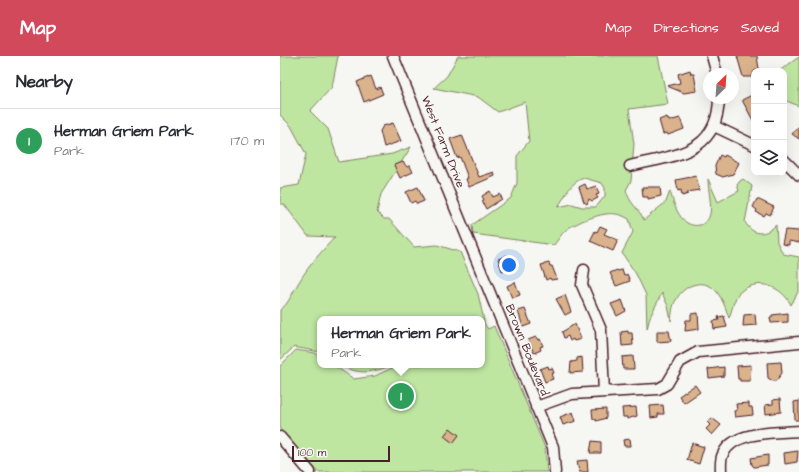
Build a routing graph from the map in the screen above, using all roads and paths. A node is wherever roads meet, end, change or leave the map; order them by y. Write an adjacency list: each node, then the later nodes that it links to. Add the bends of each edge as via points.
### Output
1 (393, 56): 10 (street, West Farm Drive)
2 (712, 56): 3 (street)
3 (715, 68)
4 (718, 104): 5 (street)
5 (714, 126): 6 (street); 8 (street, via 701,142 688,151 673,157)
6 (751, 144)
7 (787, 163): 9 (street)
8 (630, 166)
9 (799, 175)
10 (468, 238): 14 (street, Brown Boulevard)
11 (584, 270): 13 (street, via 582,285 601,330)
12 (799, 342): 13 (street, via 698,352 680,362 667,384 658,390)
13 (604, 392): 14 (street, via 572,394)
14 (536, 407): 18 (street, Brown Boulevard, via 553,447)
15 (799, 431): 19 (street, via 742,437 730,443 722,454)
16 (280, 437): 17 (street)
17 (310, 472)
18 (555, 472)
19 (721, 472)

